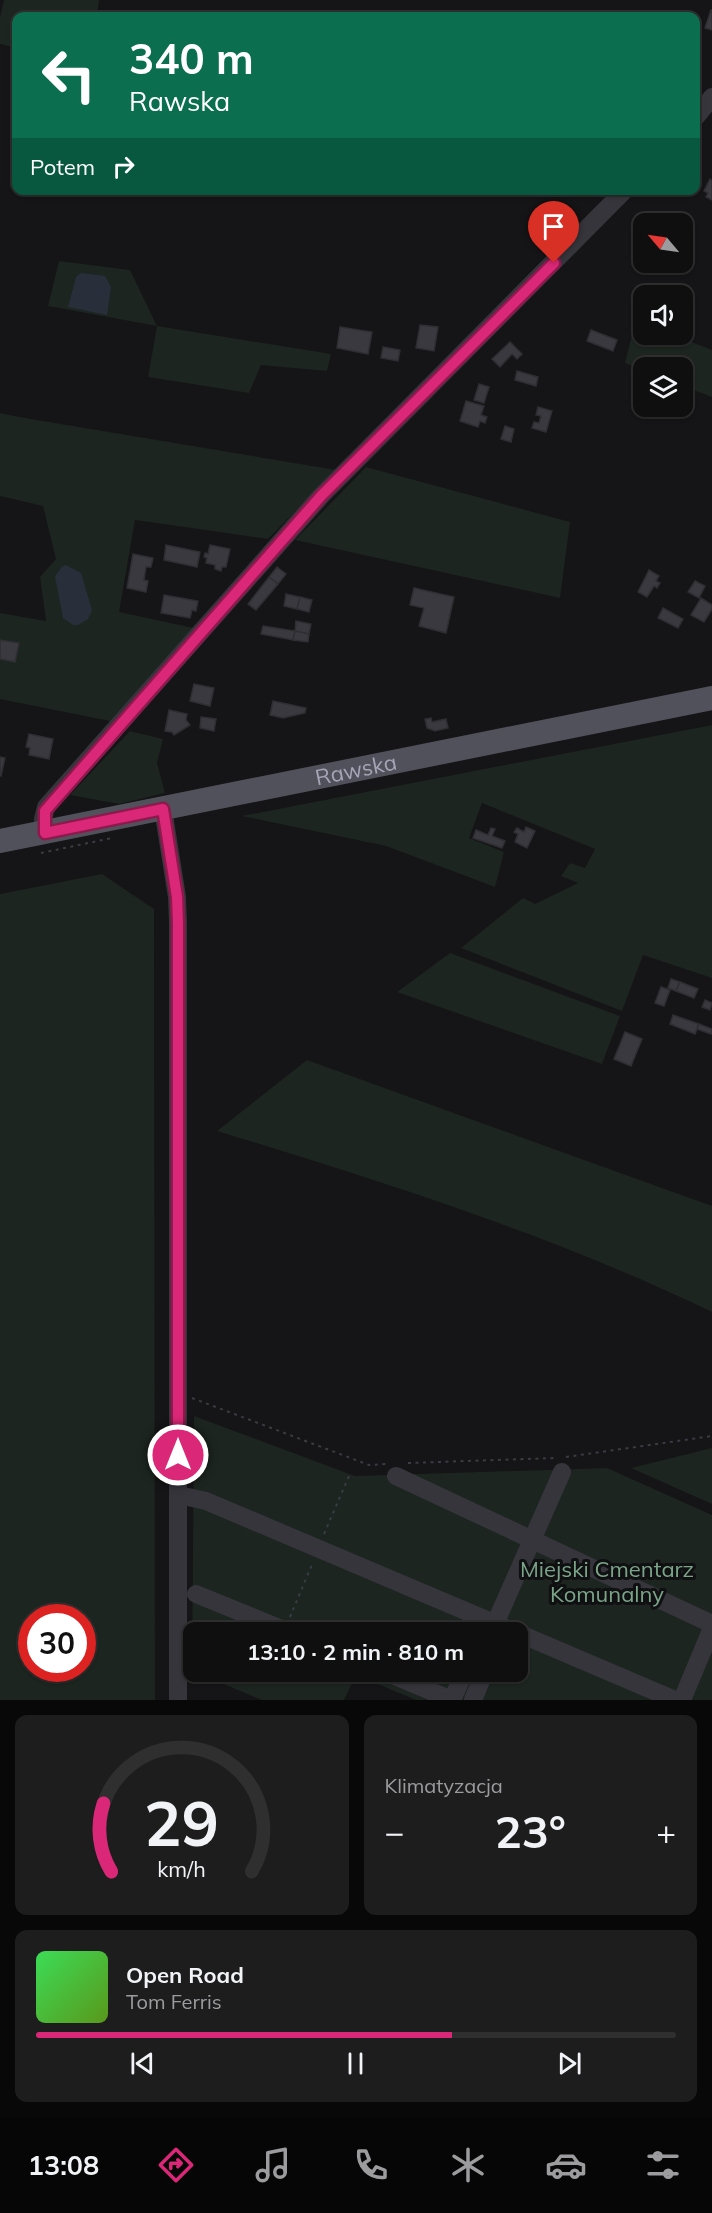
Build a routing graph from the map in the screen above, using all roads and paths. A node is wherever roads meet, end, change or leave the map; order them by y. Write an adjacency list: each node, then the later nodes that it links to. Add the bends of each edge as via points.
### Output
1 (712, 97): 2 (street)
2 (700, 112)
3 (620, 195): 6 (street, via 321,496 46,807)
4 (712, 698): 5 (main road, Rawska)
5 (163, 809): 6 (main road, Rawska); 8 (street, via 178,923)
6 (45, 833): 7 (main road, Rawska)
7 (0, 841)
8 (178, 1393): 11 (path, via 369,1465); 23 (street)
9 (712, 1436): 10 (path)
10 (561, 1463): 11 (path); 13 (street)
11 (397, 1468): 13 (street)
12 (188, 1497): 16 (street, via 226,1509)
13 (533, 1540): 17 (street); 18 (street)
14 (196, 1594): 15 (street)
15 (265, 1622)
16 (484, 1622)
17 (503, 1622)
18 (712, 1626): 27 (street)
19 (528, 1640): 26 (street)
20 (409, 1682): 24 (street)
21 (460, 1682): 24 (street)
22 (481, 1682): 25 (street)
23 (178, 1700)
24 (452, 1700)
25 (473, 1700)
26 (675, 1700)
27 (682, 1700)

